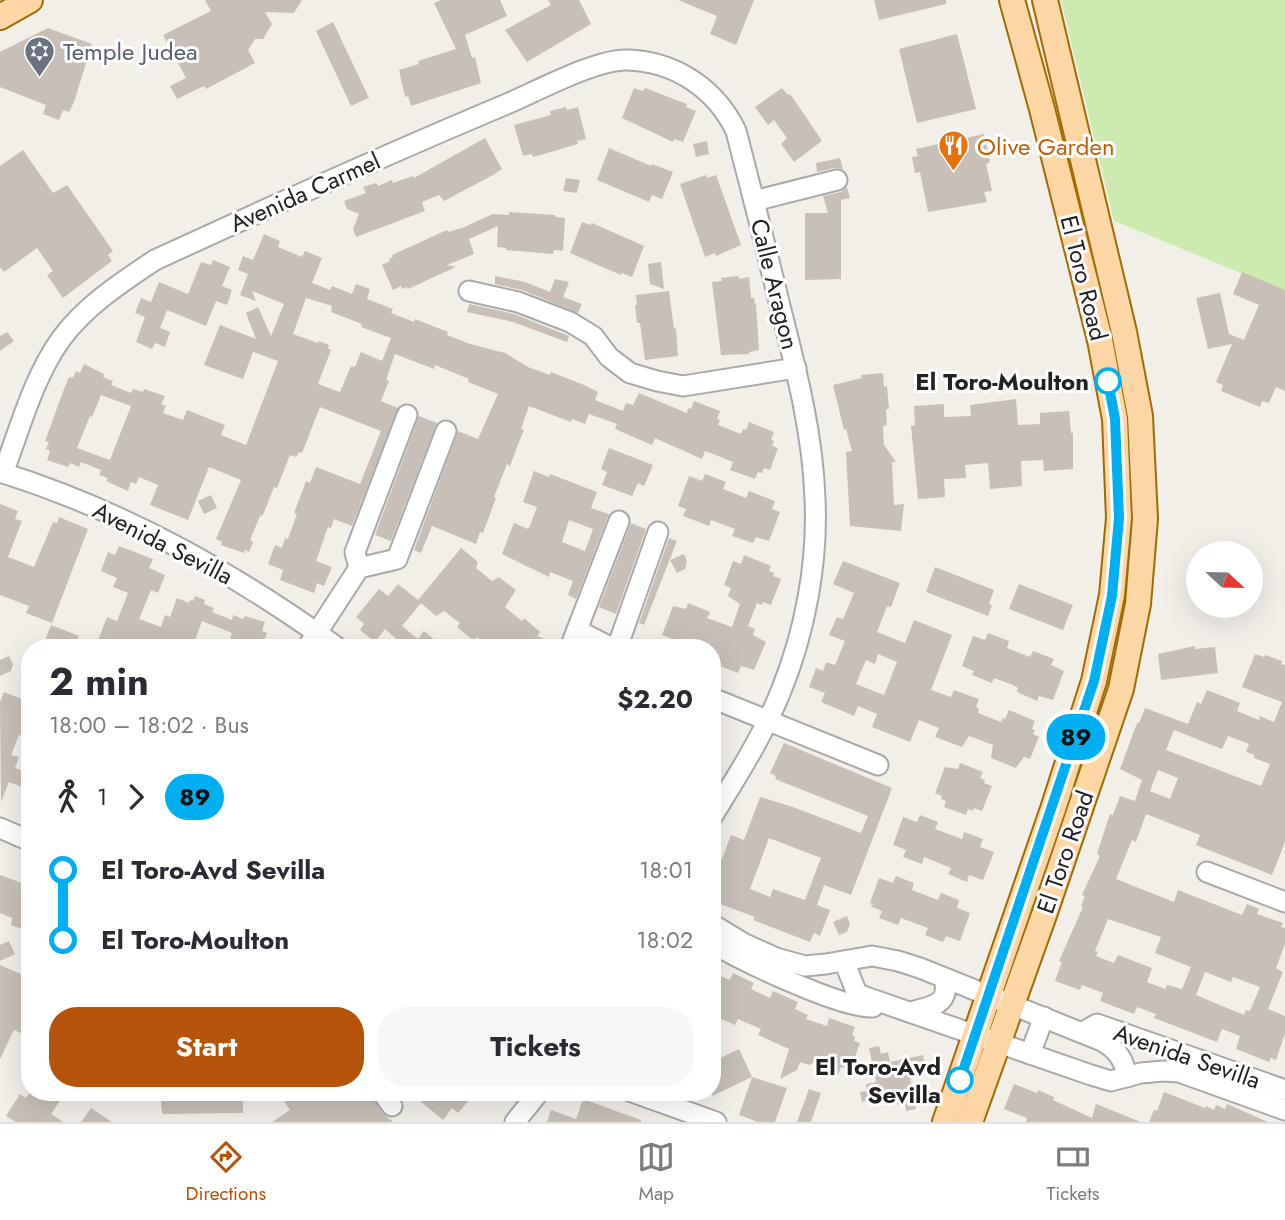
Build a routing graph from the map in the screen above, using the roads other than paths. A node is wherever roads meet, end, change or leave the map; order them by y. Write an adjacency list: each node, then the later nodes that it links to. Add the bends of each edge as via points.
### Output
1 (30, 0): 4 (main road)
2 (1012, 0): 32 (main road, El Toro Road, via 1100,340 1115,419 1119,518 1112,596 1094,681)
3 (1045, 0): 32 (main road, El Toro Road, via 1124,332 1140,416 1145,519 1138,604 1121,689)
4 (0, 17)
5 (705, 89): 7 (street, Calle Aragon, via 726,110 736,131); 12 (street, Avenida Carmel, via 650,62 609,61 155,260 90,308 61,339 38,380)
6 (837, 180): 7 (street, Calle Aragon)
7 (754, 201): 9 (street, Calle Aragon)
8 (469, 291): 9 (street, Calle Aragon, via 518,302 570,322 593,336 609,357 630,373 657,381 684,386)
9 (796, 368): 21 (street, Calle Aragon, via 816,500 813,560 794,656)
10 (407, 415): 15 (street, via 355,552)
11 (446, 431): 15 (street, via 397,559)
12 (2, 472): 16 (street, Avenida Sevilla, via 160,538 223,571 275,603)
13 (619, 522): 18 (street)
14 (658, 533): 19 (street)
15 (359, 568): 17 (street)
16 (311, 639)
17 (313, 639)
18 (573, 639)
19 (617, 639)
20 (721, 702): 21 (street)
21 (768, 721): 22 (street); 23 (street, Calle Aragon)
22 (878, 765)
23 (721, 802)
24 (0, 828): 25 (street)
25 (21, 837)
26 (1207, 872): 27 (street)
27 (1285, 902)
28 (721, 929): 30 (street, Avenida Sevilla, via 776,958 805,966)
29 (721, 948): 33 (street, Avenida Sevilla, via 832,997 867,1007)
30 (844, 961): 31 (street, Avenida Sevilla, via 872,956); 33 (street, via 860,995)
31 (944, 978): 32 (street, Avenida Sevilla); 34 (street, via 947,988 939,1004)
32 (1000, 1000): 35 (street, Avenida Sevilla); 37 (main road, El Toro Road)
33 (892, 1005): 34 (street, Avenida Sevilla)
34 (911, 1012): 37 (street, Avenida Sevilla)
35 (1044, 1017): 36 (street, Avenida Sevilla); 38 (street)
36 (1083, 1032): 39 (street, via 1119,1053); 40 (street, Avenida Sevilla, via 1097,1024)
37 (987, 1039): 38 (street, Avenida Sevilla); 46 (main road, El Toro Road); 47 (main road, El Toro Road)
38 (1030, 1054): 39 (street, Avenida Sevilla, via 1111,1081)
39 (1127, 1077): 43 (street, Avenida Sevilla, via 1179,1072)
40 (1285, 1090)
41 (532, 1101): 44 (street)
42 (657, 1101): 45 (street)
43 (1285, 1110)
44 (515, 1122)
45 (716, 1122)
46 (944, 1122)
47 (970, 1122)

